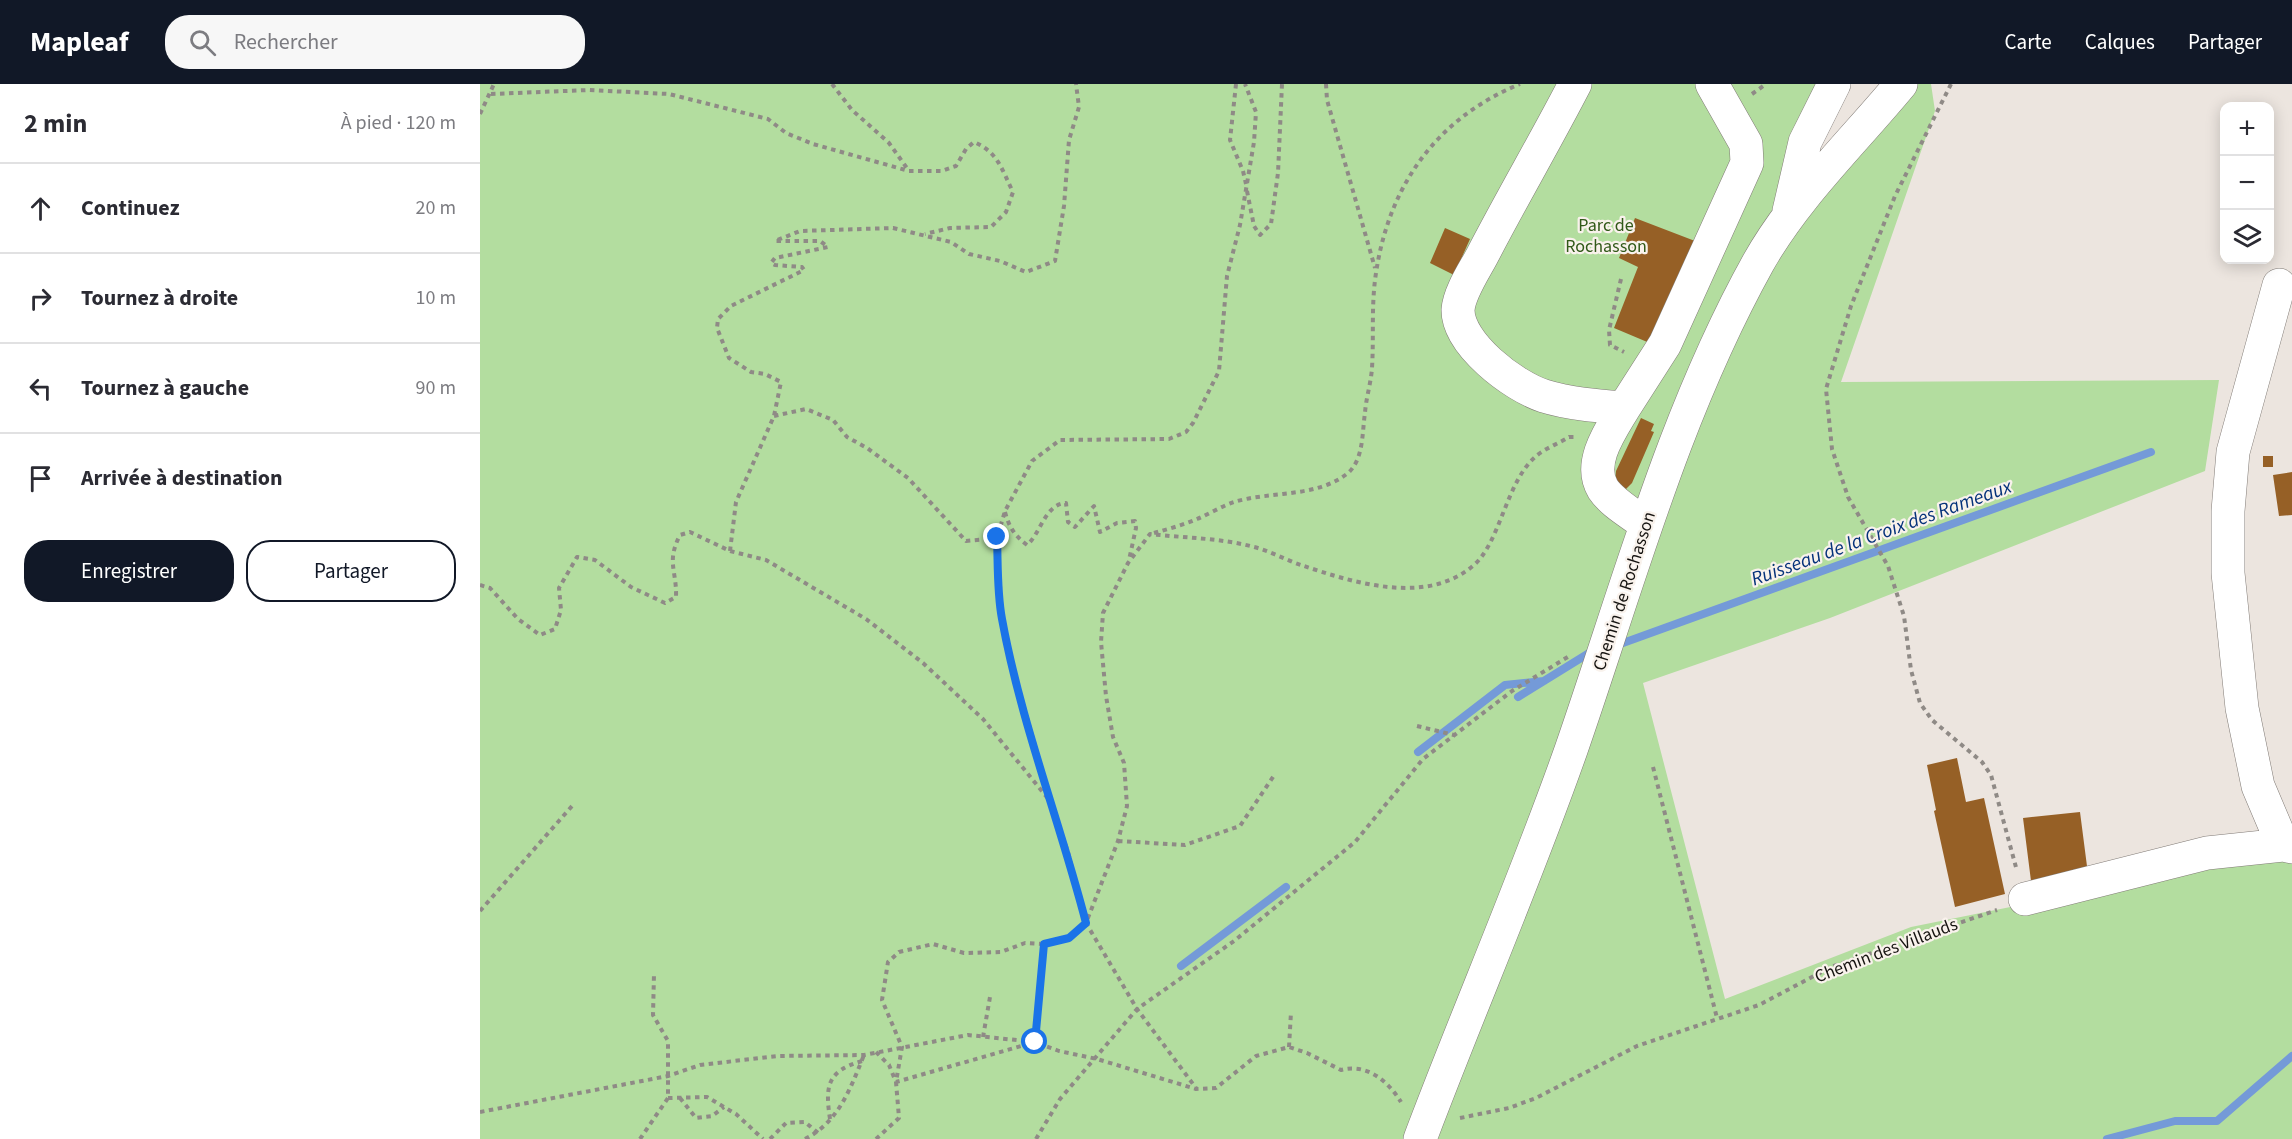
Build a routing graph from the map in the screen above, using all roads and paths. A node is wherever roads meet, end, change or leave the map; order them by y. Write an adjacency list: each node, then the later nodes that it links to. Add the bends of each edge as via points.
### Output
1 (494, 84): 16 (path)
2 (832, 84): 18 (path, via 852,110 889,143)
3 (1076, 84): 21 (path, via 1079,107 1069,140 1055,261 1026,272 969,254 951,242)
4 (1236, 84): 19 (path, via 1230,141 1244,171)
5 (1245, 84): 19 (path, via 1256,112)
6 (1282, 84): 19 (path, via 1271,224 1260,235 1254,226)
7 (1326, 84): 22 (path, via 1327,100)
8 (1500, 84): 15 (path)
9 (1520, 84): 15 (path)
10 (1575, 84): 26 (street, via 1473,272 1458,307 1459,322 1475,350 1542,395)
11 (1712, 84): 26 (street, via 1746,144 1747,163 1665,344)
12 (1834, 84): 20 (street, via 1805,142)
13 (1901, 84): 20 (street, Chemin de Rochasson)
14 (1951, 84): 45 (path, via 1895,196 1851,306 1826,389 1832,449 1848,497 1888,566 1905,616 1911,670 1920,703 1932,720 1982,762 1991,775)
15 (1506, 90): 22 (path, via 1464,113 1432,142 1388,220)
16 (491, 94): 17 (path); 18 (path, via 589,90 669,94 768,119 786,133 813,144)
17 (480, 114)
18 (909, 171): 21 (path, via 942,171 956,166 974,142 988,148 998,160 1012,192 1006,212 991,227 950,228)
19 (1246, 187): 29 (path, via 1227,276 1219,370 1193,423 1186,432 1169,439 1060,440 1032,461)
20 (1788, 216): 30 (street, Chemin de Rochasson, via 1758,262 1709,361)
21 (924, 234): 27 (path, via 856,227 800,231 775,241 820,241 828,247 775,258 771,263 775,266 804,270 731,306 718,319 717,328 729,358 751,372 781,382)
22 (1376, 272): 31 (path, via 1372,370 1363,443 1350,471 1331,483 1235,502)
23 (1621, 279): 25 (path, via 1609,330)
24 (2279, 285): 44 (street, via 2233,452 2228,573 2242,708 2258,786)
25 (1610, 345)
26 (1624, 408): 28 (street)
27 (774, 416): 32 (path, via 806,409 833,420 847,437 908,478 966,541); 33 (path, via 736,502)
28 (1607, 436): 30 (street, via 1597,464 1602,488); 31 (path, via 1569,438 1534,458 1516,483 1477,563 1456,580 1424,588 1384,587 1346,578 1254,547)
29 (1005, 511): 32 (path); 34 (path, via 1008,525 1027,545 1059,503 1066,503 1068,522 1075,527 1094,506 1100,532 1117,523 1135,521)
30 (1646, 525): 36 (street, Chemin de Rochasson)
31 (1150, 534): 34 (path)
32 (997, 537): 41 (path, via 1002,617)
33 (730, 550): 35 (path, via 690,532 680,535 671,557 676,597 665,603 631,587 595,560 577,558 559,588 561,610 555,629 540,634 518,619 490,588); 41 (path, via 766,560 806,582 866,619 923,663 983,719)
34 (1128, 563): 43 (path, via 1103,613 1101,642 1113,736 1124,763 1127,806)
35 (480, 585)
36 (1611, 630): 38 (path, via 1512,691); 70 (street, Chemin de Rochasson, via 1566,763)
37 (1417, 726): 38 (path)
38 (1455, 735): 51 (path, via 1423,759 1355,842 1234,941)
39 (1653, 767): 53 (path)
40 (1275, 774): 43 (path, via 1240,826 1185,845)
41 (1050, 801): 47 (path)
42 (572, 806): 46 (path)
43 (1118, 841): 47 (path)
44 (2287, 846): 45 (street, via 2207,853)
45 (2025, 899): 53 (path, Chemin des Villauds, via 1830,967 1759,1005)
46 (480, 911)
47 (1086, 923): 48 (path, via 1069,938); 51 (path)
48 (1044, 944): 55 (path); 56 (path, via 1025,943 1001,952 963,952 933,944 899,952 888,962 882,1000)
49 (654, 974): 62 (path, via 652,1015 668,1041)
50 (990, 997): 54 (path)
51 (1137, 1009): 60 (path); 64 (path)
52 (1291, 1012): 57 (path)
53 (1716, 1018): 70 (path, Chemin des Villauds, via 1636,1046 1536,1098)
54 (983, 1037): 55 (path); 56 (path, via 968,1035)
55 (1035, 1042): 60 (path, via 1059,1052); 63 (path)
56 (902, 1047): 58 (path); 63 (path)
57 (1289, 1047): 64 (path, via 1256,1056 1216,1088); 70 (path, via 1341,1070 1355,1066 1377,1075)
58 (876, 1052): 59 (path); 63 (path, via 889,1065)
59 (864, 1055): 61 (path); 62 (path, via 700,1065)
60 (1097, 1059): 64 (path); 77 (path, via 1060,1099)
61 (862, 1061): 69 (path, via 842,1107); 69 (path, via 843,1066 831,1080 826,1097)
62 (668, 1076): 65 (path); 68 (path)
63 (896, 1082): 76 (path, via 899,1118)
64 (1196, 1089)
65 (668, 1098): 66 (path); 72 (path)
66 (680, 1098): 67 (path, via 707,1097); 67 (path, via 696,1118 712,1116)
67 (724, 1107): 73 (path)
68 (480, 1112)
69 (830, 1119): 71 (path)
70 (1424, 1129)
71 (818, 1133): 74 (path, via 805,1122 786,1123); 75 (path)
72 (640, 1139)
73 (763, 1139)
74 (770, 1139)
75 (806, 1139)
76 (876, 1139)
77 (1036, 1139)

